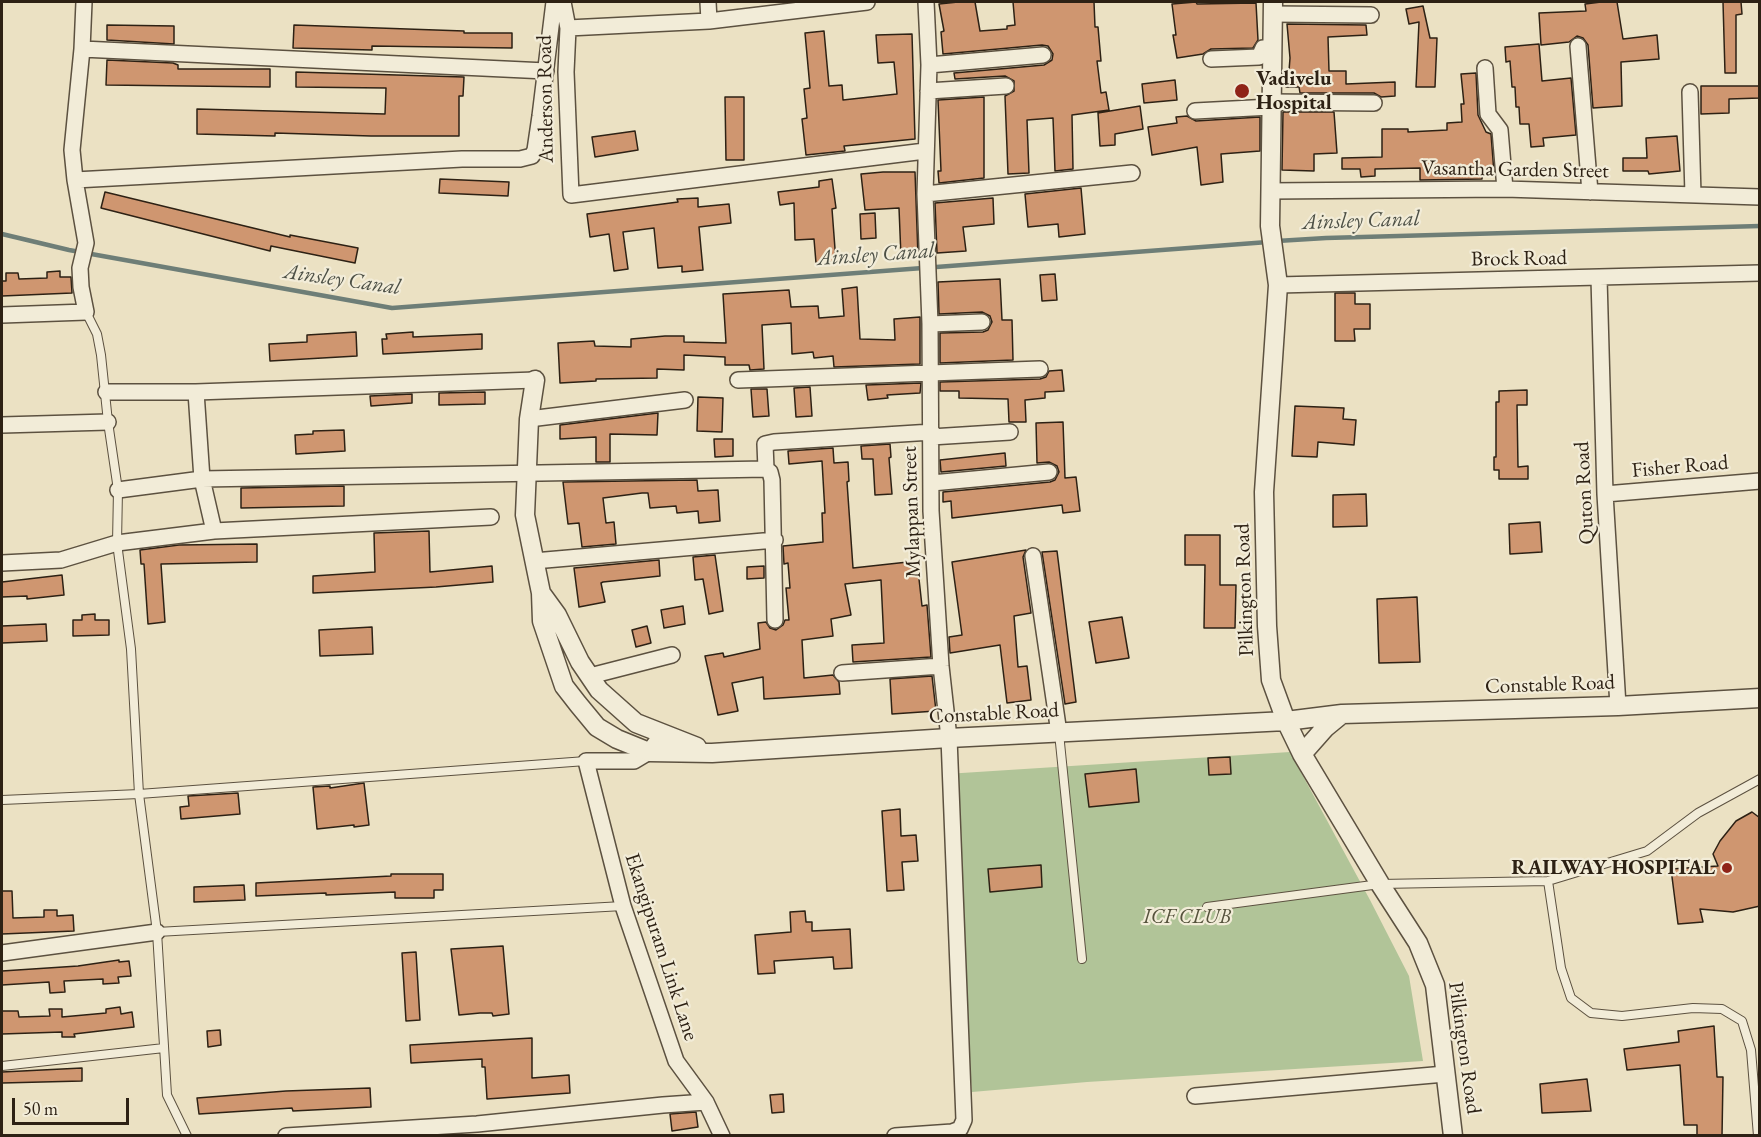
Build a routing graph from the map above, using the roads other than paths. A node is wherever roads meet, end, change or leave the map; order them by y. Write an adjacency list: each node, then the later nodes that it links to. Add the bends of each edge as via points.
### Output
1 (84, 2): 13 (street)
2 (554, 2): 18 (street)
3 (563, 2): 10 (street, Anderson Road)
4 (708, 2): 9 (street)
5 (867, 2): 9 (street)
6 (926, 2): 16 (street, Mylappan Street)
7 (1273, 8): 8 (street); 12 (street, Pilkington Road)
8 (1371, 15)
9 (709, 21): 10 (street)
10 (568, 28): 25 (street, Anderson Road, via 566,72 572,195)
11 (1578, 46): 30 (street)
12 (1272, 48): 15 (street, via 1263,48 1259,57); 23 (street, Pilkington Road)
13 (82, 50): 18 (street); 27 (street, via 72,150)
14 (1043, 55): 16 (street)
15 (1211, 59)
16 (929, 65): 20 (street, Mylappan Street)
17 (1485, 68): 28 (street, via 1488,114 1500,130)
18 (546, 71): 27 (street, via 535,150 532,156 520,159)
19 (1006, 86): 20 (street)
20 (928, 92): 25 (street, Mylappan Street)
21 (1690, 92): 32 (street)
22 (1374, 104): 23 (street)
23 (1271, 105): 24 (street); 29 (street, Pilkington Road)
24 (1195, 111)
25 (925, 151): 31 (street, Mylappan Street)
26 (1132, 173): 31 (street)
27 (75, 180): 37 (street, via 86,243 80,268)
28 (1505, 189): 29 (street, Vasantha Garden Street); 30 (street, Vasantha Garden Street)
29 (1270, 191): 36 (street, Pilkington Road)
30 (1590, 192): 32 (street, Vasantha Garden Street)
31 (924, 194): 40 (street, Mylappan Street)
32 (1692, 195): 33 (street, Vasantha Garden Street)
33 (1760, 196)
34 (1760, 273): 35 (street, Brock Road)
35 (1599, 278): 36 (street, Brock Road); 60 (street, Quton Road)
36 (1278, 285): 77 (street, Pilkington Road, via 1264,492 1266,615 1271,680)
37 (86, 312): 38 (street); 45 (lane, via 97,334)
38 (2, 315)
39 (982, 322): 40 (street)
40 (930, 324): 42 (street, Mylappan Street)
41 (1040, 369): 42 (street)
42 (931, 372): 44 (street); 52 (street, Mylappan Street)
43 (535, 380): 46 (street); 48 (street)
44 (738, 380)
45 (106, 392): 46 (street); 49 (lane)
46 (196, 392): 56 (street)
47 (685, 400): 48 (street)
48 (529, 419): 55 (street)
49 (108, 422): 50 (street); 59 (lane)
50 (2, 425)
51 (1010, 432): 52 (street)
52 (931, 435): 53 (street, via 770,442 764,446); 58 (street, Mylappan Street)
53 (766, 469): 55 (street); 63 (street, via 772,480)
54 (1049, 472): 58 (street)
55 (527, 473): 56 (street); 66 (street, via 525,515)
56 (202, 479): 59 (street); 62 (street)
57 (1760, 481): 60 (street, Fisher Road)
58 (932, 483): 71 (street, Mylappan Street)
59 (118, 490): 64 (lane)
60 (1605, 494): 75 (street, Quton Road)
61 (491, 517): 62 (street)
62 (214, 531): 64 (street)
63 (775, 540): 66 (street); 69 (street)
64 (117, 543): 67 (street, via 61,560); 86 (lane, via 131,649)
65 (1033, 556): 78 (street)
66 (534, 561): 68 (street)
67 (2, 563)
68 (541, 592): 73 (street); 81 (street, Constable Road, via 542,621 564,686 597,727)
69 (775, 620)
70 (672, 655): 73 (street)
71 (941, 666): 72 (street); 80 (street, Mylappan Street)
72 (842, 673)
73 (590, 676): 79 (street, via 599,690 636,723)
74 (1760, 698): 75 (street, Constable Road)
75 (1618, 706): 76 (street, Constable Road)
76 (1342, 714): 77 (street, Constable Road); 83 (street)
77 (1286, 721): 78 (street, Constable Road); 83 (street, Pilkington Road)
78 (1059, 733): 80 (street, Constable Road); 94 (lane)
79 (662, 734): 81 (street); 82 (street)
80 (949, 738): 82 (street, Constable Road); 100 (street, Mylappan Street, via 964,1120)
81 (648, 752): 82 (street, Constable Road); 84 (street, Constable Road, via 634,761)
82 (712, 753)
83 (1302, 754): 89 (street, Pilkington Road)
84 (586, 761): 86 (lane); 90 (street, Ekangipuram Link Lane)
85 (1760, 779): 88 (lane, via 1698,813 1647,851)
86 (139, 794): 87 (lane); 92 (lane)
87 (2, 800)
88 (1548, 880): 89 (lane); 106 (lane, via 1561,968 1571,998 1591,1013 1622,1016 1693,1008 1722,1009 1743,1021 1750,1050)
89 (1380, 884): 91 (lane); 97 (street, Pilkington Road, via 1418,943 1435,986)
90 (623, 906): 92 (lane); 99 (street, Ekangipuram Link Lane, via 676,1061)
91 (1207, 907)
92 (157, 932): 93 (street); 95 (lane)
93 (2, 953)
94 (1082, 959)
95 (164, 1048): 96 (lane); 101 (lane, via 167,1095)
96 (2, 1066)
97 (1445, 1074): 98 (street); 105 (street, Pilkington Road)
98 (1195, 1096)
99 (706, 1102): 102 (street, via 477,1124); 103 (street, Ekangipuram Link Lane)
100 (952, 1134): 104 (street)
101 (187, 1136)
102 (286, 1136)
103 (722, 1136)
104 (895, 1136)
105 (1453, 1136)
106 (1758, 1136)

